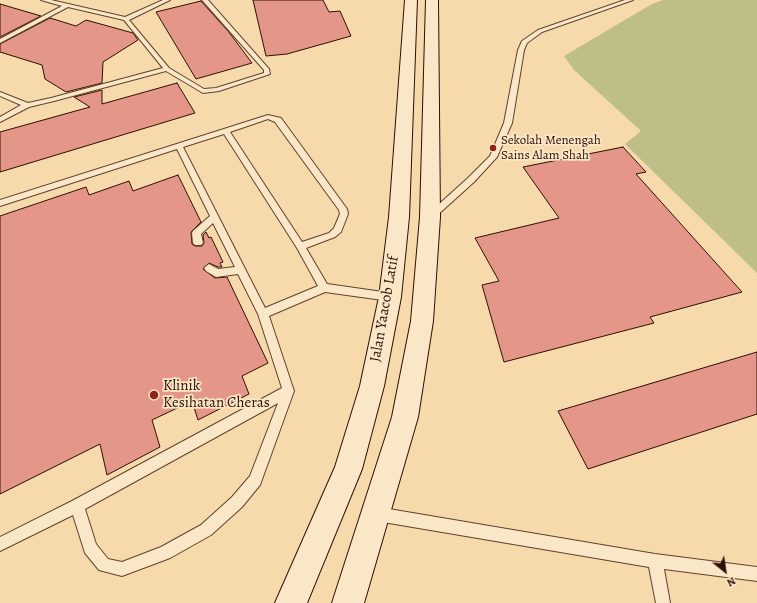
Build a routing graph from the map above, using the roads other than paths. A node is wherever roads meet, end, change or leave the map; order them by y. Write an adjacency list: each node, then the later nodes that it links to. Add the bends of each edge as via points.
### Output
1 (44, 0): 8 (lane)
2 (167, 0): 9 (lane)
3 (205, 0): 11 (lane, via 267,70 267,74 216,90 202,91)
4 (411, 0): 25 (main road, Jalan Yaacob Latif, via 400,217)
5 (432, 0): 18 (main road)
6 (630, 0): 7 (lane)
7 (621, 2): 18 (lane, via 540,31 524,42 520,50 508,123 494,158)
8 (67, 5): 9 (lane); 10 (lane)
9 (126, 19): 11 (lane)
10 (0, 41)
11 (167, 69): 13 (lane)
12 (0, 94): 13 (lane)
13 (27, 105): 14 (lane)
14 (0, 120)
15 (226, 131): 16 (lane); 21 (lane); 21 (lane, via 268,117 278,120 343,209 344,214 338,230 332,235)
16 (179, 146): 17 (lane); 19 (lane)
17 (0, 203)
18 (430, 217): 29 (main road, via 422,321 405,418)
19 (214, 218): 20 (lane, via 196,233); 23 (lane)
20 (198, 242)
21 (300, 246): 24 (lane)
22 (209, 268): 23 (lane, via 216,274)
23 (239, 270): 26 (lane)
24 (324, 288): 25 (lane); 26 (lane)
25 (390, 297): 33 (main road, Jalan Yaacob Latif, via 372,386 348,469)
26 (263, 314): 27 (lane)
27 (288, 391): 28 (lane); 28 (lane, via 255,480 206,530 165,553 122,569 104,565 90,548)
28 (77, 506): 30 (lane)
29 (376, 514): 31 (lane); 34 (main road)
30 (0, 544)
31 (655, 561): 32 (lane); 35 (lane)
32 (757, 574)
33 (292, 603)
34 (348, 603)
35 (663, 603)

